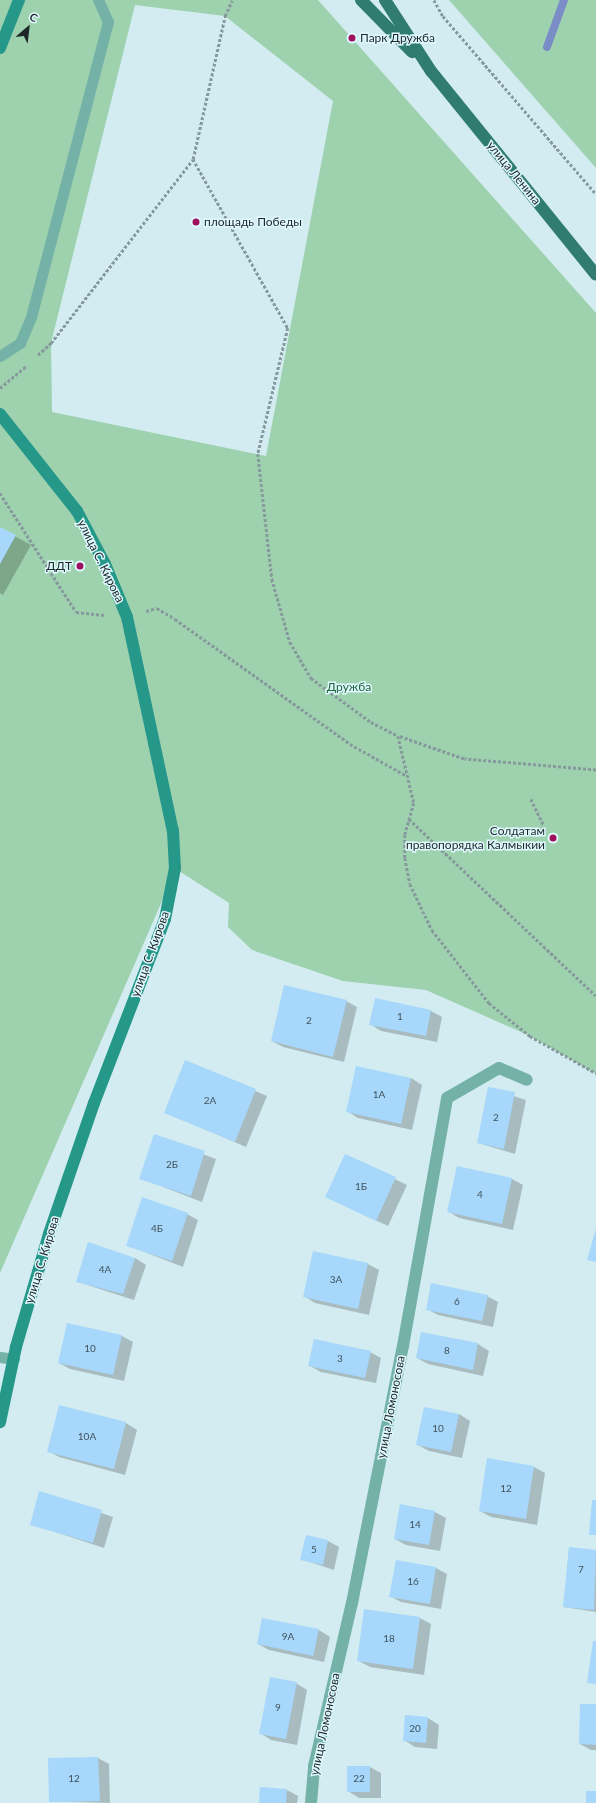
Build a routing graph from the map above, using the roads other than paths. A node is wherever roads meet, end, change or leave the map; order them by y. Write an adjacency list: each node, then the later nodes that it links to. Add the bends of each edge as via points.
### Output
1 (19, 0): 5 (main road)
2 (98, 0): 8 (lane, via 108,22 31,317 20,343)
3 (361, 0): 6 (main road, улица Ленина)
4 (385, 0): 6 (main road, улица Ленина)
5 (0, 48)
6 (431, 71): 7 (main road, улица Ленина)
7 (596, 275)
8 (0, 356)
9 (0, 414): 12 (main road, улица С. Кирова, via 77,511 105,564 127,617 173,831 176,868 165,919 94,1103 51,1227)
10 (527, 1080): 14 (street, улица Ломоносова, via 499,1068 447,1098 403,1346 352,1603 314,1766)
11 (0, 1357): 12 (lane)
12 (14, 1359): 13 (main road, улица С. Кирова)
13 (0, 1422)
14 (311, 1803)

